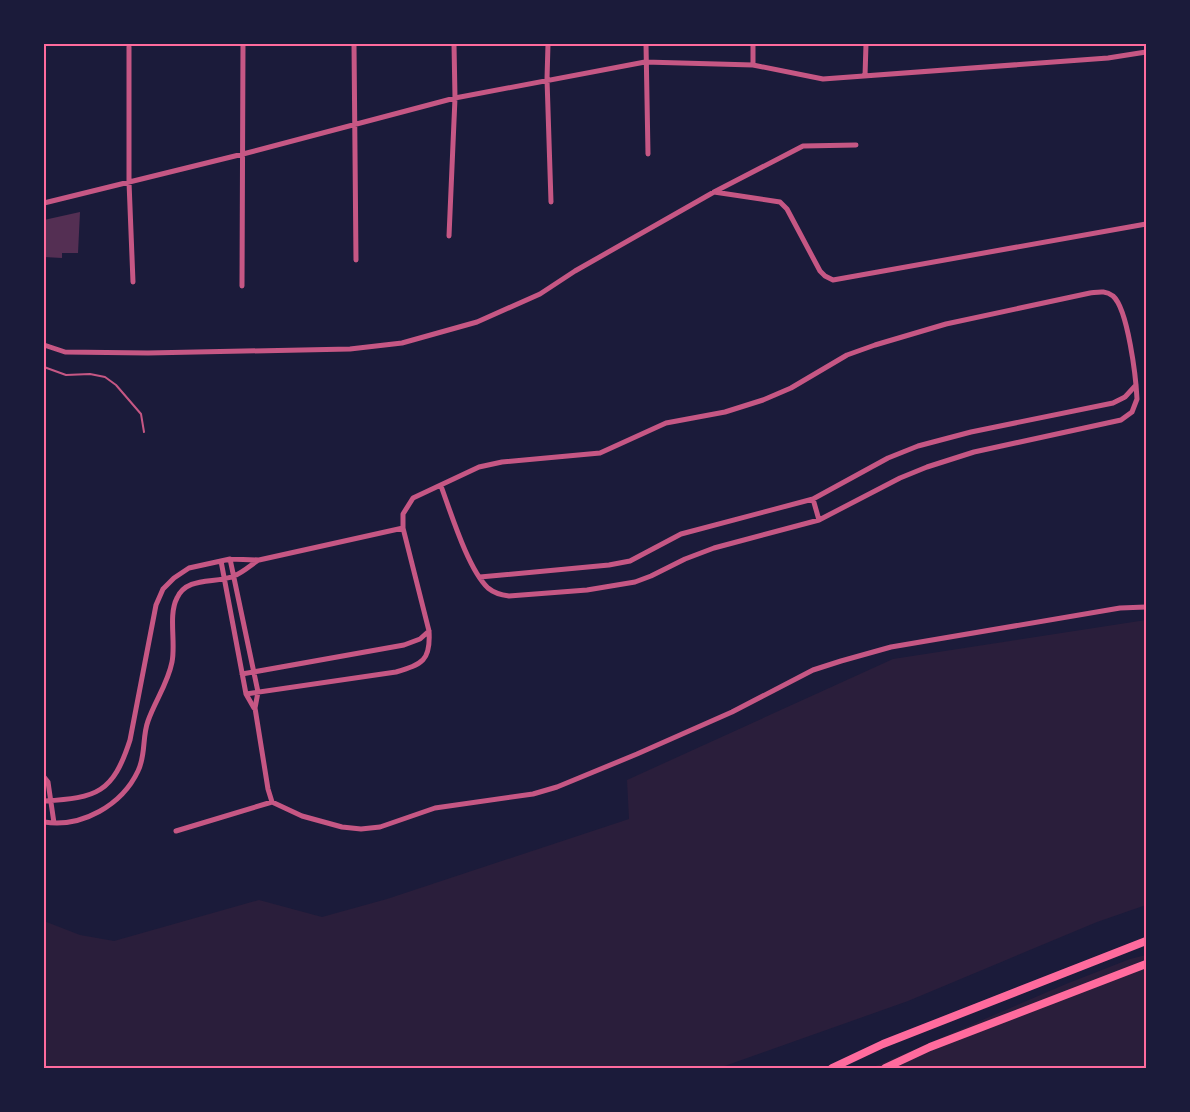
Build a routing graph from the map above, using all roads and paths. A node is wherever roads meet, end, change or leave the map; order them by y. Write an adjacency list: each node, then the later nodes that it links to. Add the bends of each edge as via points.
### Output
1 (243, 44): 17 (street)
2 (354, 44): 15 (street)
3 (454, 44): 14 (street)
4 (549, 44): 13 (street)
5 (646, 44): 10 (street)
6 (753, 44): 11 (street)
7 (866, 44): 12 (street)
8 (129, 46): 19 (street)
9 (1146, 52): 12 (street)
10 (645, 62): 11 (street); 13 (street); 18 (street)
11 (753, 65): 12 (street, via 823,79)
12 (865, 76)
13 (547, 79): 14 (street); 21 (street)
14 (454, 98): 15 (street); 24 (street)
15 (354, 123): 17 (street); 25 (street)
16 (856, 145): 20 (street, via 803,146)
17 (243, 154): 19 (street); 27 (street)
18 (648, 154)
19 (129, 182): 22 (street); 26 (street)
20 (714, 192): 23 (street, via 780,202 820,271 833,280); 28 (street, via 540,294 477,322 402,343 350,349 138,353 66,352)
21 (550, 202)
22 (44, 203)
23 (1146, 224)
24 (449, 236)
25 (356, 261)
26 (133, 282)
27 (242, 286)
28 (44, 345)
29 (44, 368): 31 (lane, via 66,375 105,376 141,414)
30 (1136, 385): 32 (street, via 1119,304 1104,291 1090,292 946,324 875,345 847,355 791,388 763,399 725,412 666,423 600,453 502,462 479,467); 33 (street, via 1113,403 918,446); 34 (street, via 1137,399 1132,412 1121,420 974,452 900,478)
31 (144, 432)
32 (441, 486): 35 (street, via 413,498 403,514); 40 (street)
33 (813, 499): 34 (street); 40 (street, via 681,534 630,561)
34 (819, 520): 40 (street, via 714,549 618,586 509,596 497,594)
35 (403, 528): 37 (street); 43 (street)
36 (230, 560): 37 (street); 38 (street); 39 (street)
37 (259, 560): 39 (street)
38 (221, 561): 41 (street); 51 (street, via 189,568 163,589 156,605 130,740 115,778 88,796)
39 (235, 576): 41 (street); 44 (street)
40 (480, 577)
41 (225, 579): 45 (street); 54 (street, via 195,583 183,589 176,599 172,662 146,725 139,770 126,790 110,806 94,814)
42 (1146, 607): 52 (street, via 1120,608 891,647 841,661 813,670 732,712 637,754 533,794 435,808 361,829 302,816)
43 (429, 631): 44 (street, via 404,645); 46 (street, via 430,646 425,660 415,666)
44 (254, 672): 45 (street); 46 (street)
45 (242, 674): 47 (street)
46 (258, 692): 47 (street); 48 (street)
47 (246, 693): 48 (street)
48 (255, 708): 52 (street)
49 (44, 777): 51 (street)
50 (44, 801): 51 (street)
51 (51, 801): 54 (street)
52 (272, 802): 55 (street)
53 (44, 822): 54 (street)
54 (54, 823)
55 (176, 831)
56 (1146, 941): 58 (highway, via 883,1044)
57 (1146, 964): 59 (highway)
58 (832, 1068)
59 (885, 1068)

